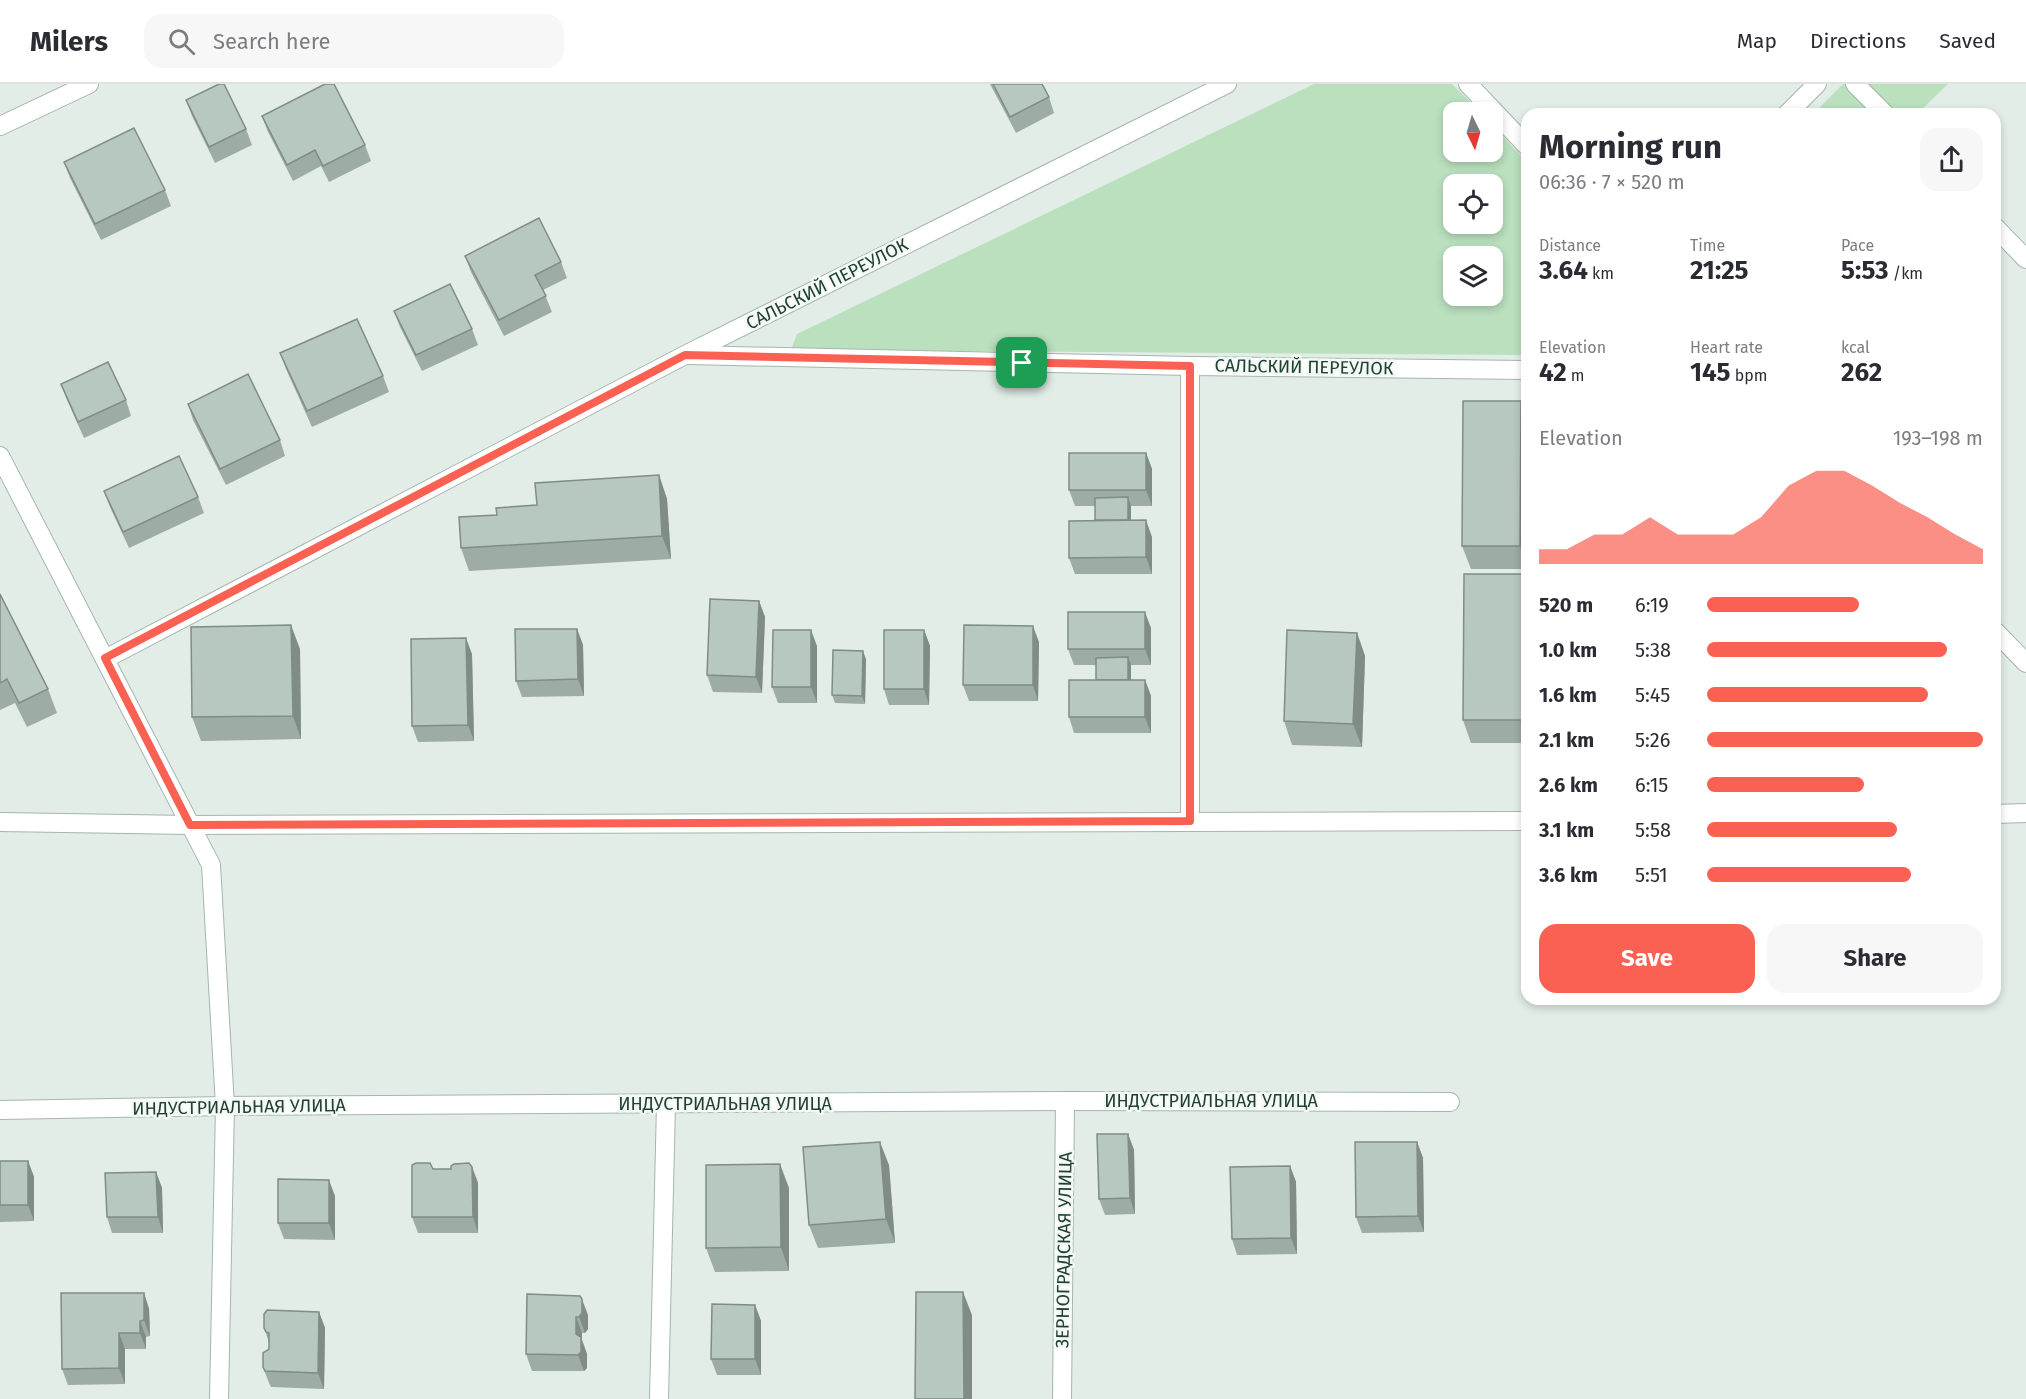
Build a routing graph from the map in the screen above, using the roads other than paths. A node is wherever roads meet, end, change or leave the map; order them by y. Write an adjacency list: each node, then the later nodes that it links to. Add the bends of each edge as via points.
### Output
1 (89, 84): 8 (street)
2 (1227, 84): 12 (street, САЛЬСКИЙ ПЕРЕУЛОК)
3 (1468, 84): 9 (street)
4 (1817, 84): 6 (street)
5 (1856, 84): 7 (street)
6 (1793, 108)
7 (1879, 108)
8 (0, 126)
9 (1521, 140)
10 (2001, 233): 11 (street)
11 (2026, 259)
12 (685, 355): 13 (street, САЛЬСКИЙ ПЕРЕУЛОК); 17 (street, САЛЬСКИЙ ПЕРЕУЛОК)
13 (1190, 366): 14 (street, САЛЬСКИЙ ПЕРЕУЛОК); 21 (street)
14 (1521, 370)
15 (0, 456): 17 (street)
16 (2001, 637): 18 (street)
17 (105, 658): 24 (street)
18 (2026, 663)
19 (2026, 813): 20 (street)
20 (2001, 814)
21 (1190, 821): 22 (street); 24 (street)
22 (1521, 821)
23 (0, 822): 24 (street)
24 (190, 825): 28 (street, via 211,865)
25 (1065, 1101): 26 (street, ИНДУСТРИАЛЬНАЯ УЛИЦА); 27 (street, ИНДУСТРИАЛЬНАЯ УЛИЦА); 32 (street, ЗЕРНОГРАДСКАЯ УЛИЦА)
26 (1450, 1102)
27 (666, 1105): 28 (street, ИНДУСТРИАЛЬНАЯ УЛИЦА); 31 (street)
28 (225, 1106): 29 (street, ИНДУСТРИАЛЬНАЯ УЛИЦА); 30 (street)
29 (0, 1110)
30 (219, 1399)
31 (659, 1399)
32 (1062, 1399)

